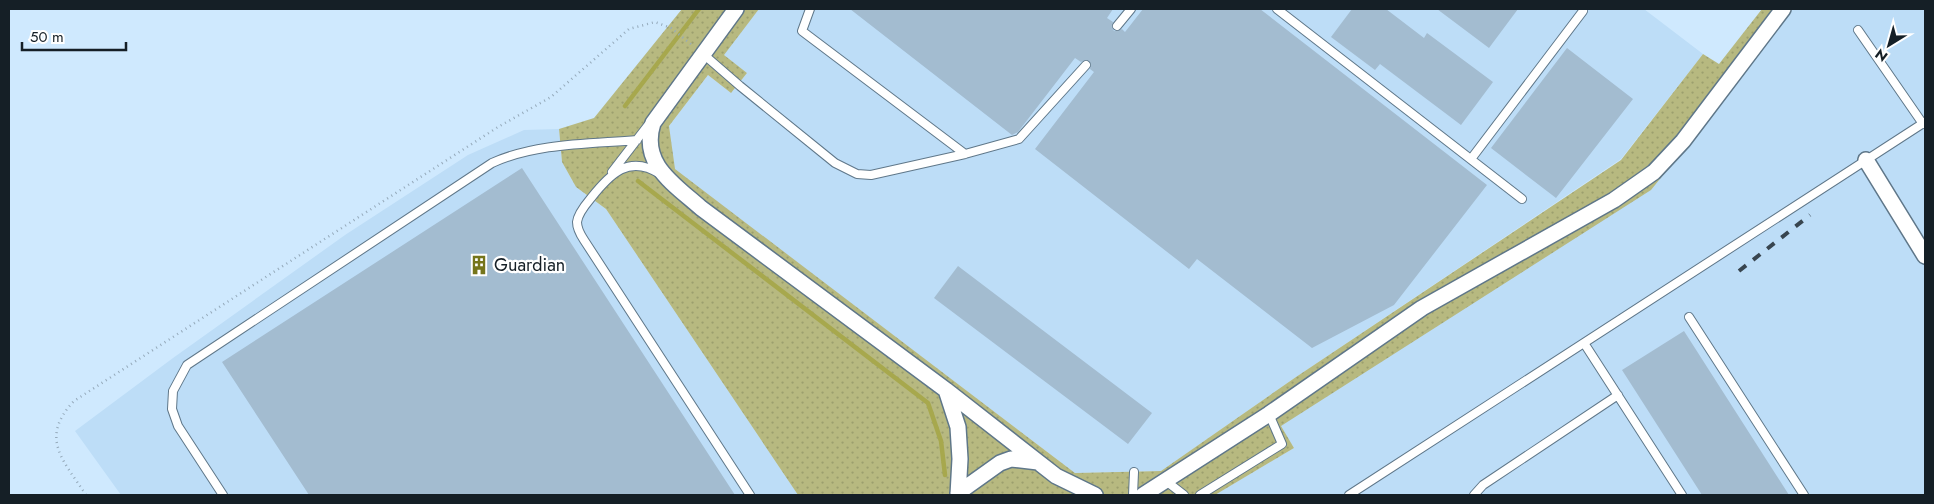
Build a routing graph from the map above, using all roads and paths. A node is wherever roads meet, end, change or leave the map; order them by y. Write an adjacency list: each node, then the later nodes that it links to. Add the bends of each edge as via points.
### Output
1 (736, 9): 10 (street)
2 (810, 9): 15 (lane, via 802,31)
3 (1131, 9): 7 (lane)
4 (1277, 9): 16 (lane)
5 (1783, 9): 26 (street, via 1683,141 1637,186 1422,308)
6 (1583, 11): 16 (lane)
7 (1117, 26)
8 (1858, 30): 13 (lane)
9 (684, 39): 31 (path, via 674,30 654,22 629,29 551,97 498,127 74,401 57,425 56,440 62,459)
10 (702, 53): 12 (street); 15 (lane, via 835,163 857,174 871,175)
11 (1086, 65): 15 (lane, via 1019,140)
12 (663, 106): 14 (lane); 18 (street, via 653,123 649,139 654,160)
13 (1924, 123): 17 (lane)
14 (637, 140): 19 (lane); 32 (lane, via 563,146 516,154 492,163 187,365 173,391 172,409 178,426)
15 (965, 154)
16 (1471, 159): 20 (lane)
17 (1866, 160): 21 (street); 23 (lane)
18 (665, 177): 19 (lane, via 646,167 631,166 617,170); 24 (street, via 701,208)
19 (604, 181): 33 (lane, via 579,215 580,234)
20 (1522, 198)
21 (1925, 256)
22 (1689, 317): 44 (lane)
23 (1584, 343): 25 (lane); 41 (lane)
24 (946, 390): 27 (street); 34 (street, via 958,428)
25 (1618, 395): 42 (lane, via 1483,485); 43 (lane)
26 (1269, 414): 30 (street); 40 (lane, via 1282,444)
27 (1038, 462): 29 (street); 34 (street, via 1011,459 1000,463)
28 (1134, 472): 37 (lane)
29 (1056, 476): 35 (street); 36 (street)
30 (1166, 481): 38 (street); 39 (lane)
31 (86, 495)
32 (222, 495)
33 (750, 495)
34 (958, 495)
35 (1064, 495)
36 (1095, 495)
37 (1133, 495)
38 (1144, 495)
39 (1184, 495)
40 (1200, 495)
41 (1349, 495)
42 (1474, 495)
43 (1682, 495)
44 (1804, 495)

